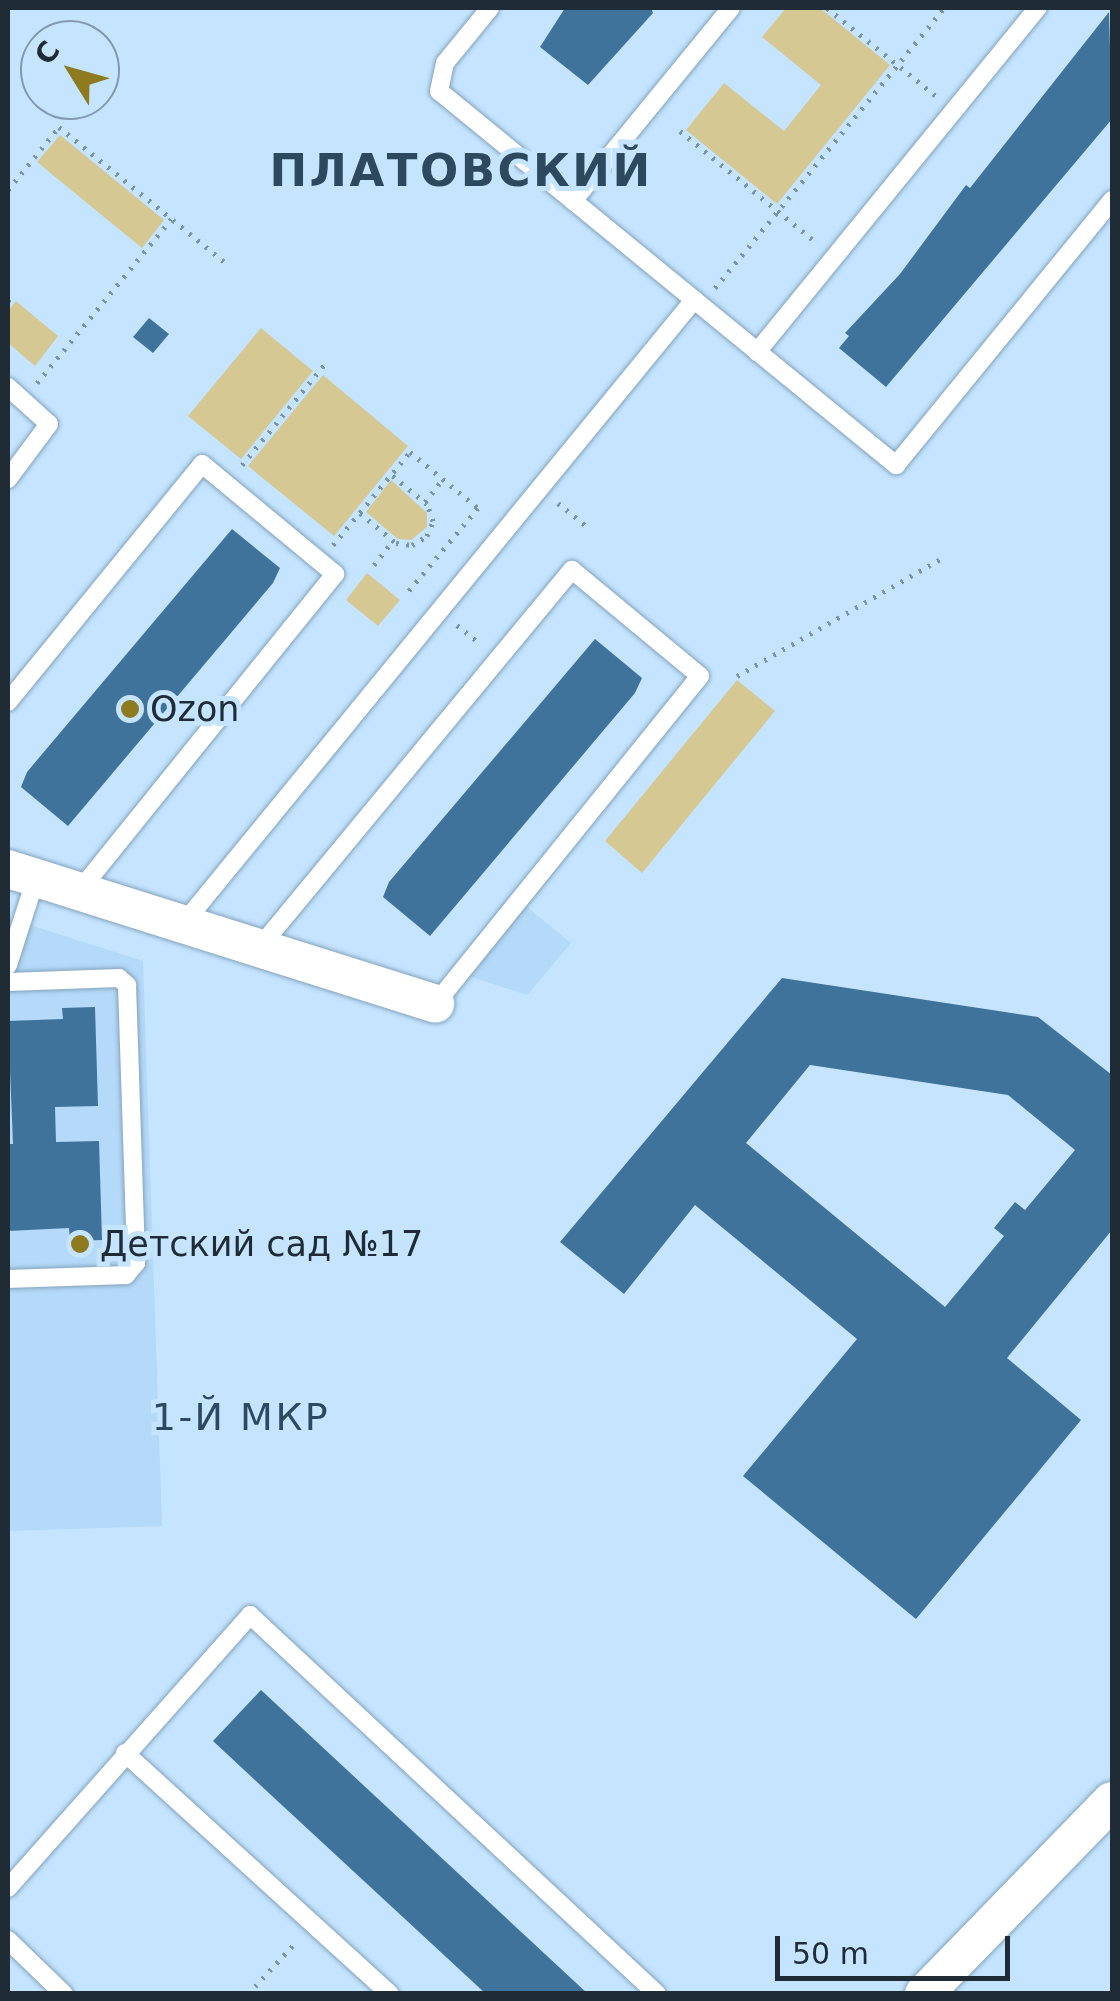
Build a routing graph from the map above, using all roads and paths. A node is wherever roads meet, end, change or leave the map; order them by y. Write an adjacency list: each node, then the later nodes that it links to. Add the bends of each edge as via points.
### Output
1 (490, 8): 11 (lane, via 445,63 440,90)
2 (731, 8): 11 (lane)
3 (827, 8): 6 (path)
4 (944, 8): 6 (path)
5 (1038, 8): 17 (lane)
6 (897, 65): 7 (path); 12 (path)
7 (924, 86)
8 (680, 131): 12 (path)
9 (8, 190): 13 (path, via 59,128)
10 (1112, 200): 17 (lane, via 896,465)
11 (573, 201): 16 (lane)
12 (778, 211): 14 (path); 16 (path)
13 (171, 219): 15 (path); 19 (path)
14 (804, 233)
15 (228, 266)
16 (697, 303): 17 (lane); 40 (lane)
17 (757, 352)
18 (326, 364): 24 (path)
19 (37, 382)
20 (8, 387): 22 (lane, via 49,424)
21 (391, 474): 23 (path, via 410,452); 25 (path); 27 (path)
22 (8, 479)
23 (444, 480): 25 (path); 33 (path, via 478,508)
24 (228, 483): 31 (lane); 37 (lane, via 202,464 195,468)
25 (425, 502): 29 (path, via 433,520 426,536 412,545)
26 (557, 502): 28 (path)
27 (360, 513): 29 (path); 31 (path)
28 (586, 526)
29 (394, 541): 32 (path)
30 (944, 556): 36 (path)
31 (321, 560): 39 (lane, via 335,574 332,581)
32 (374, 565)
33 (408, 593)
34 (456, 624): 35 (path)
35 (485, 648)
36 (737, 676)
37 (8, 702)
38 (22, 874): 39 (street); 42 (lane)
39 (78, 891): 40 (street)
40 (183, 924): 41 (street)
41 (259, 948): 44 (street); 44 (lane, via 572,570 700,676)
42 (8, 965)
43 (8, 982): 45 (lane, via 119,978 127,985 136,1263 126,1274)
44 (435, 1004)
45 (8, 1279)
46 (125, 1753): 48 (lane); 49 (lane); 55 (lane, via 250,1616)
47 (1112, 1801): 51 (street)
48 (8, 1888)
49 (314, 1924): 53 (path); 54 (lane)
50 (8, 1940): 52 (lane)
51 (926, 1993)
52 (64, 1994)
53 (248, 1994)
54 (390, 1994)
55 (658, 1994)

